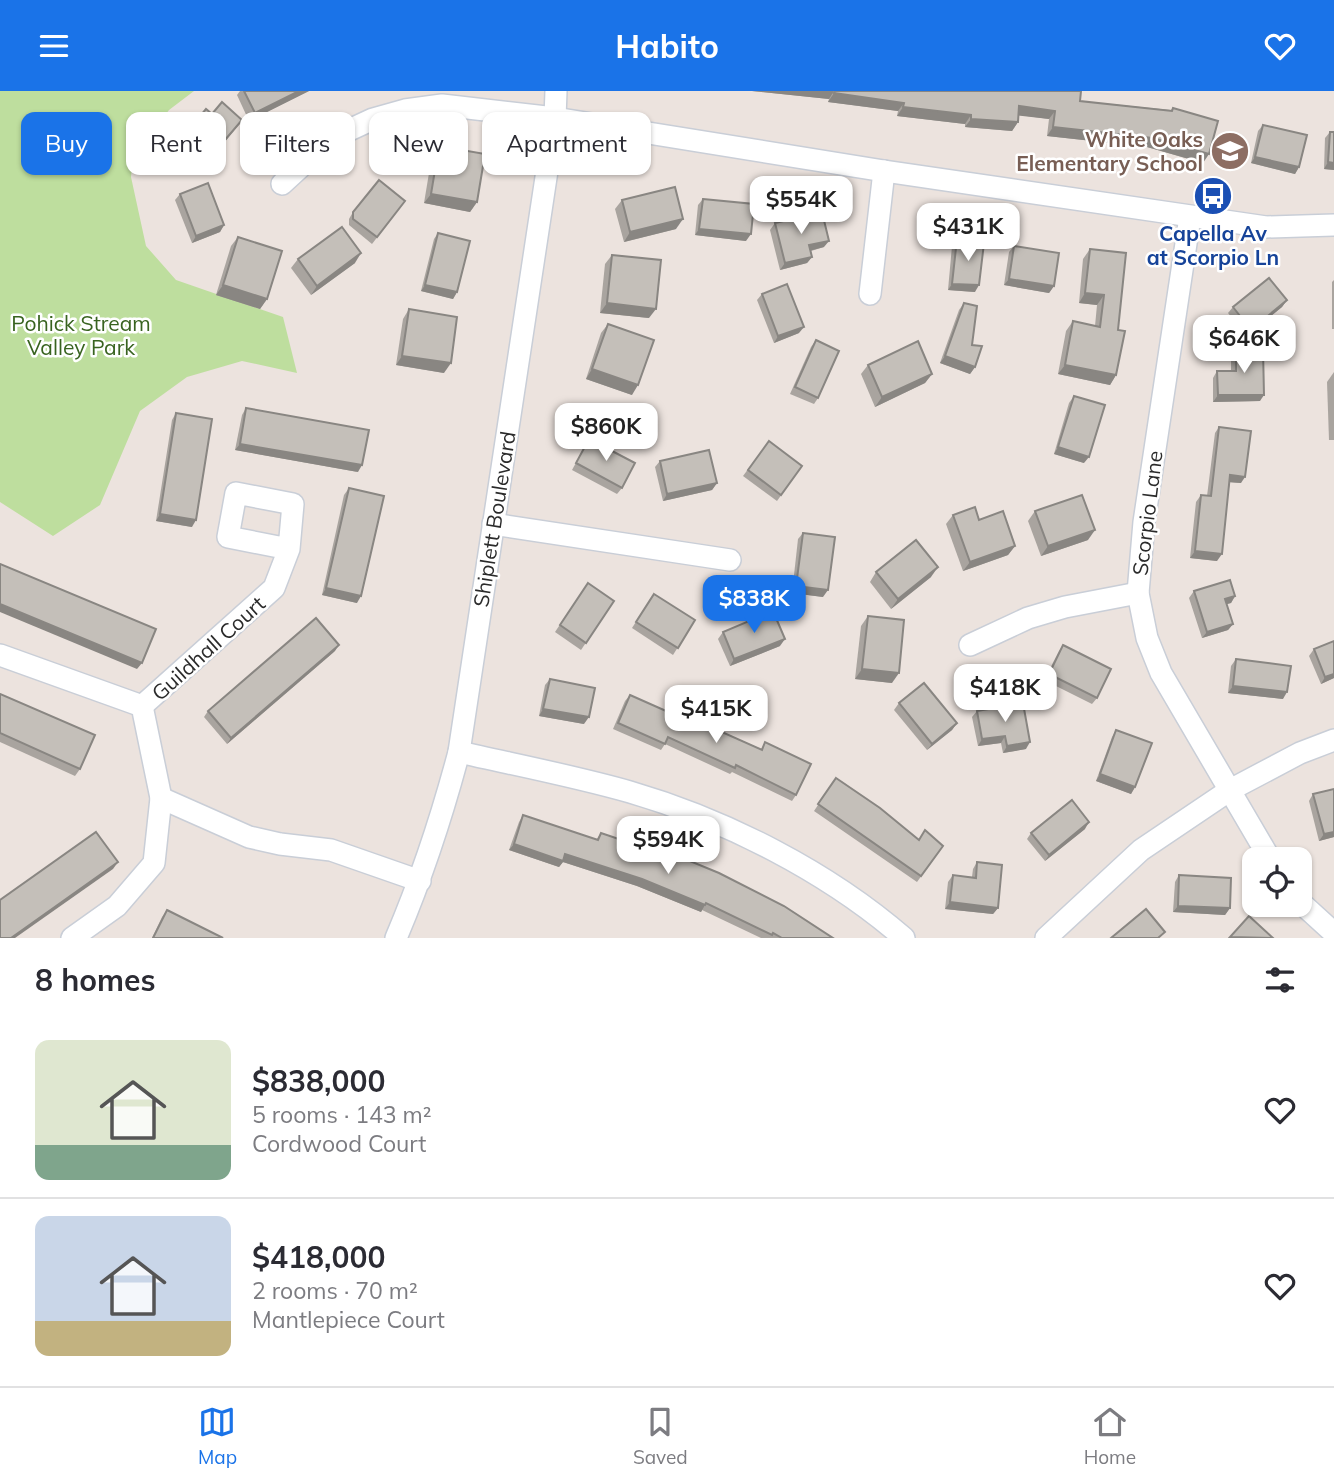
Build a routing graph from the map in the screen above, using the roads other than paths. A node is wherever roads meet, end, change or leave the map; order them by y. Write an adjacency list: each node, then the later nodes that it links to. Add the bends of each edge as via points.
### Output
1 (556, 91): 3 (street, Shiplett Boulevard)
2 (503, 112): 7 (street, via 442,105 373,119 345,132)
3 (555, 112)
4 (651, 133): 5 (street)
5 (884, 171): 8 (street); 10 (street)
6 (546, 175): 11 (street, Shiplett Boulevard)
7 (282, 184)
8 (1189, 217): 9 (street, via 1266,227); 14 (street, Scorpio Lane, via 1144,522)
9 (1334, 225)
10 (870, 294)
11 (493, 524): 13 (street); 19 (street, Shiplett Boulevard)
12 (289, 549): 17 (street, Guildhall Court, via 274,588)
13 (730, 560)
14 (1138, 593): 15 (street, via 1028,618); 20 (street, Scorpio Lane, via 1147,638 1161,673)
15 (970, 645)
16 (0, 655): 17 (street)
17 (142, 706): 21 (street)
18 (1334, 740): 20 (street)
19 (459, 753): 23 (street, Shiplett Boulevard); 28 (street, via 629,792 692,813 826,881)
20 (1230, 790): 22 (street, Scorpio Lane); 29 (street, via 1141,850)
21 (161, 798): 23 (street, via 249,837 331,851); 26 (street, via 154,863 117,906)
22 (1263, 847)
23 (420, 881): 27 (street, Shiplett Boulevard)
24 (1312, 913): 25 (street)
25 (1334, 933)
26 (72, 938)
27 (396, 938)
28 (904, 938)
29 (1046, 938)

